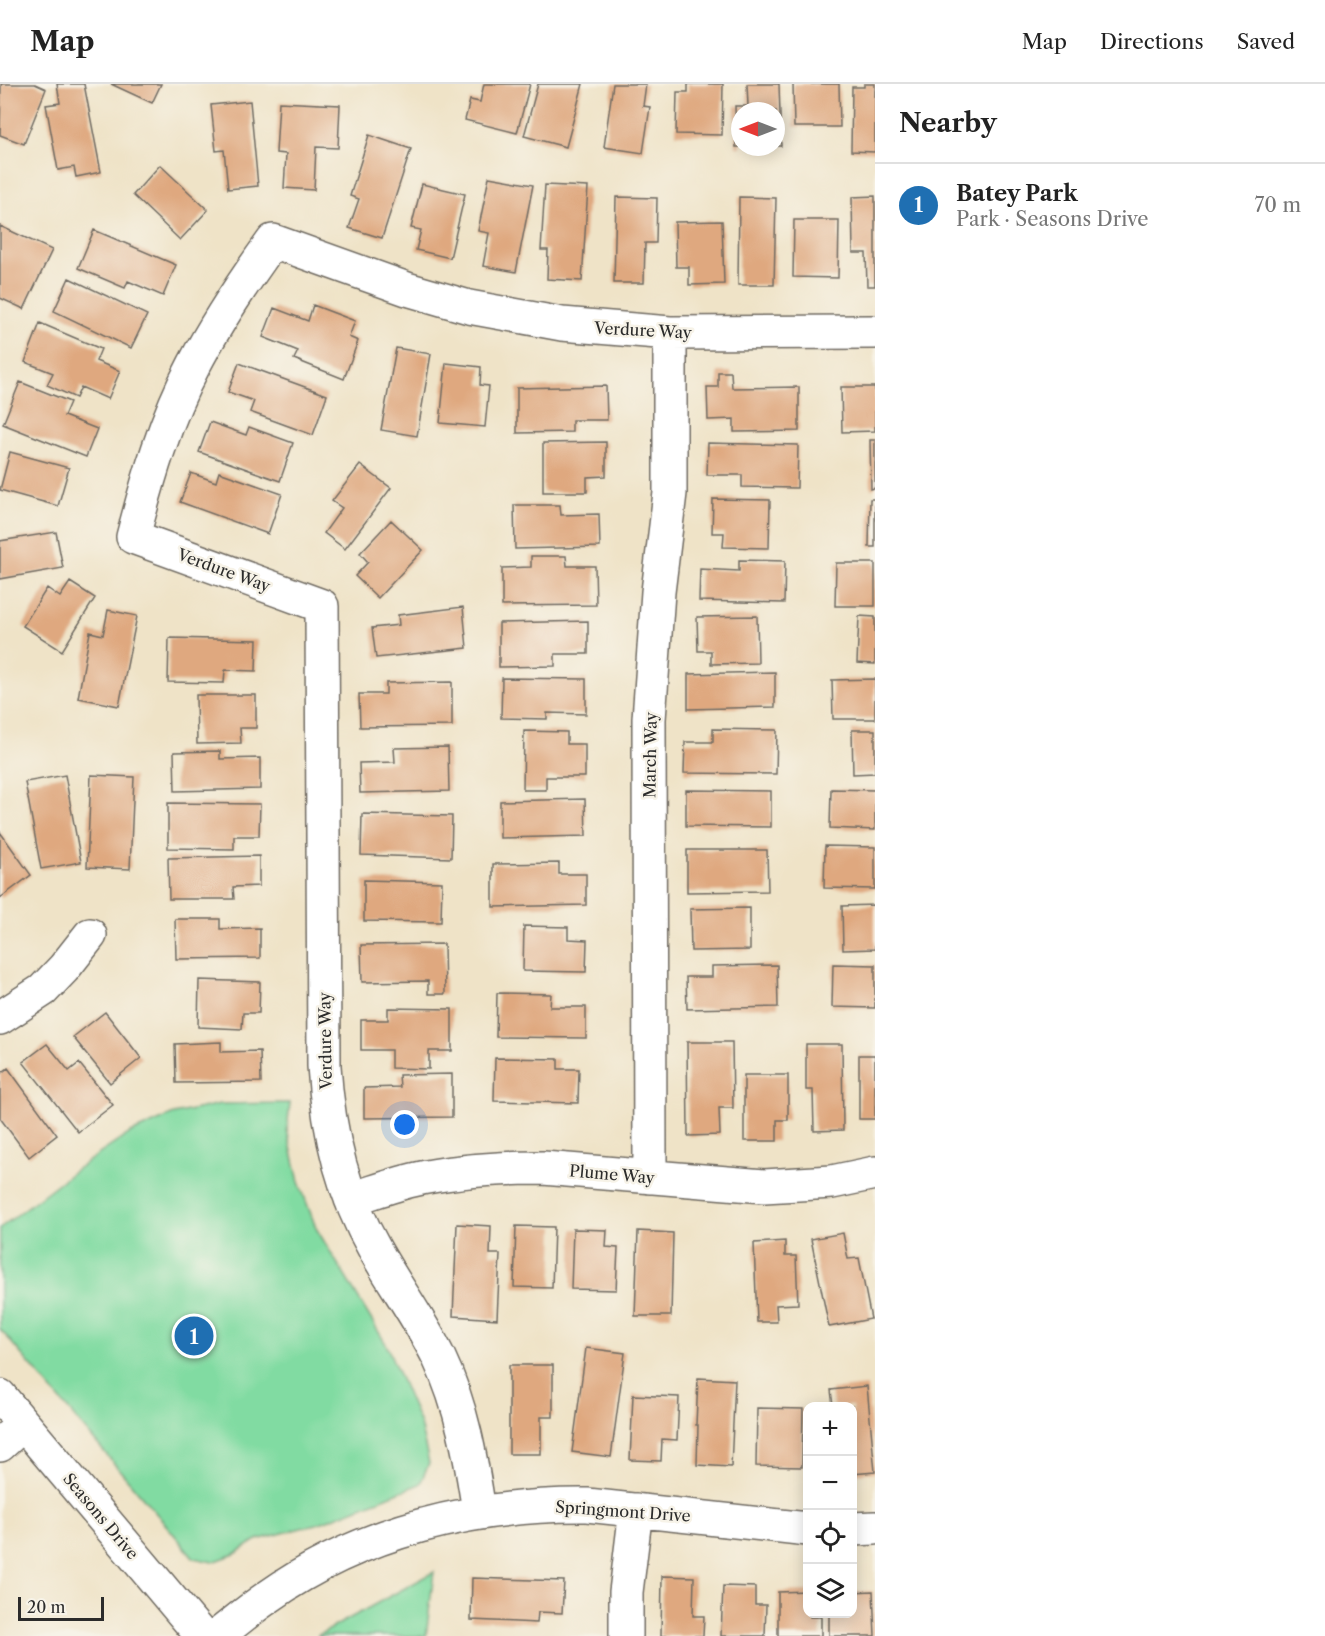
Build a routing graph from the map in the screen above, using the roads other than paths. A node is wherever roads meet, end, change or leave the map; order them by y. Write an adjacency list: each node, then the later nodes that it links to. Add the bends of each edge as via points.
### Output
1 (875, 332): 2 (street, Verdure Way)
2 (670, 333): 6 (street, March Way, via 669,493 649,719); 7 (street, Verdure Way, via 562,324 469,307 273,241 230,302 193,366 151,469 133,537 322,606 324,1066 331,1133)
3 (90, 935): 4 (street, via 43,990)
4 (0, 1018)
5 (875, 1173): 6 (street, Plume Way, via 832,1182 764,1186)
6 (650, 1177): 7 (street, Plume Way, via 543,1168 478,1170 414,1180)
7 (351, 1199): 11 (street, Verdure Way, via 373,1248 410,1304 440,1360 462,1420)
8 (0, 1396): 9 (street, Seasons Drive)
9 (12, 1434): 15 (street, Seasons Drive)
10 (636, 1510): 11 (street, Springmont Drive, via 551,1505); 12 (street, Springmont Drive); 16 (street, via 626,1592)
11 (479, 1511): 15 (street, Springmont Drive, via 365,1544)
12 (803, 1528)
13 (875, 1528): 14 (street)
14 (857, 1529)
15 (196, 1632)
16 (626, 1636)

